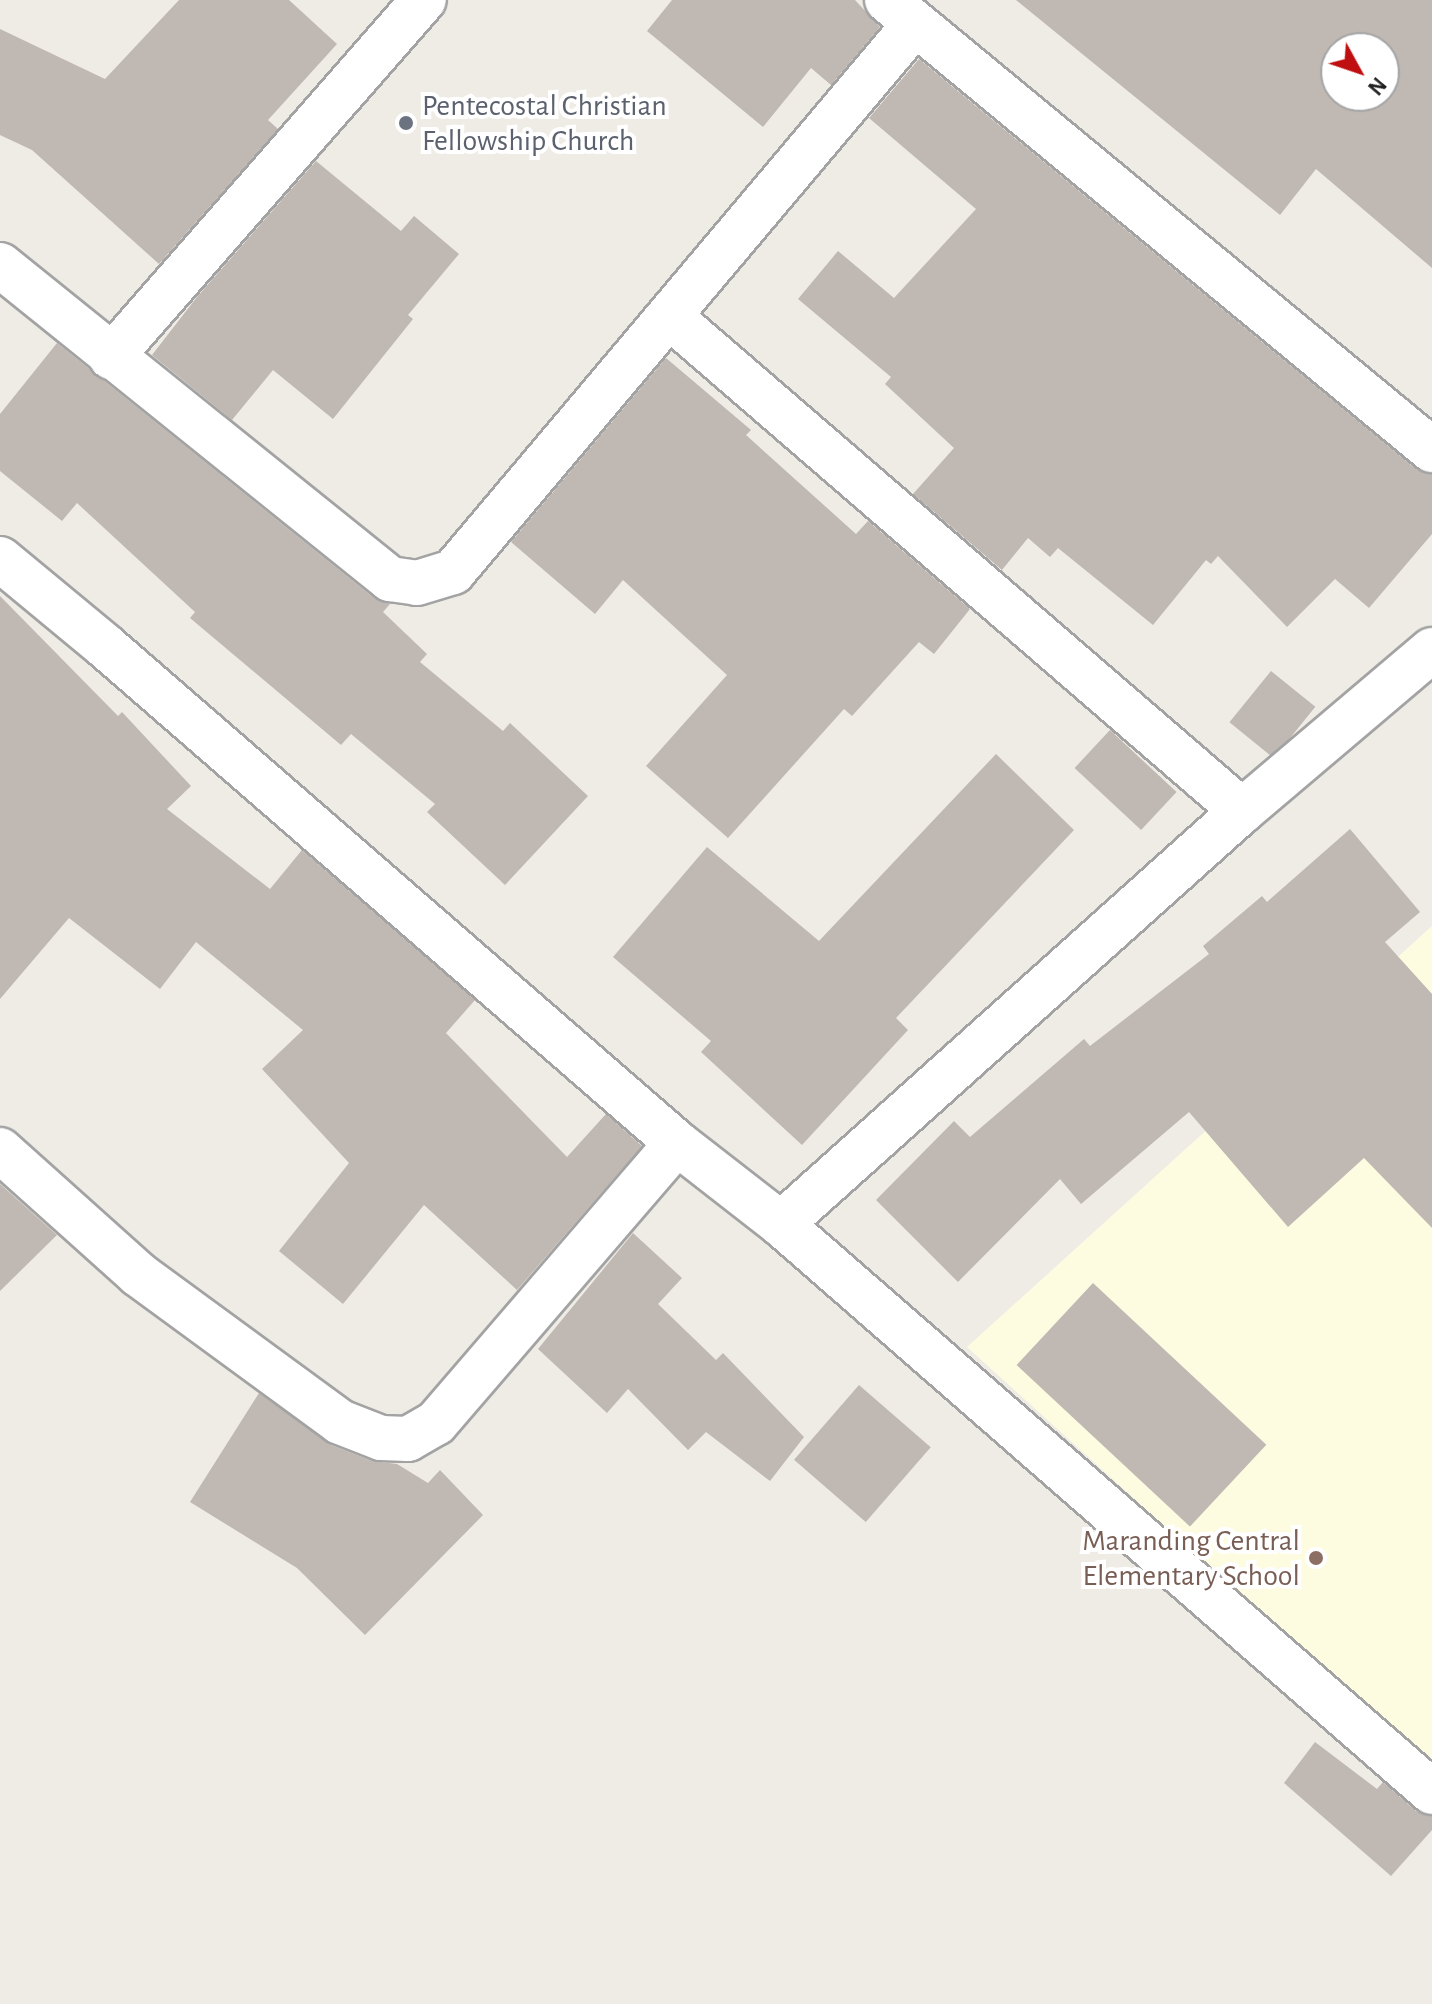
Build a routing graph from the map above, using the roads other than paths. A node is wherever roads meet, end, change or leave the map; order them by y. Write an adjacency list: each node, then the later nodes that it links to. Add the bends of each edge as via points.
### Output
1 (424, 0): 5 (street)
2 (901, 12): 4 (street); 6 (street)
3 (0, 265): 5 (street)
4 (669, 316): 5 (street, via 453,572 417,583 390,579); 9 (street)
5 (111, 357)
6 (1432, 450)
7 (0, 559): 10 (street)
8 (1432, 650): 9 (street)
9 (1242, 811): 12 (street)
10 (677, 1143): 11 (street, via 436,1423 408,1439 381,1438 340,1422 138,1274); 12 (street)
11 (0, 1150)
12 (781, 1224): 13 (street)
13 (1432, 1792)

